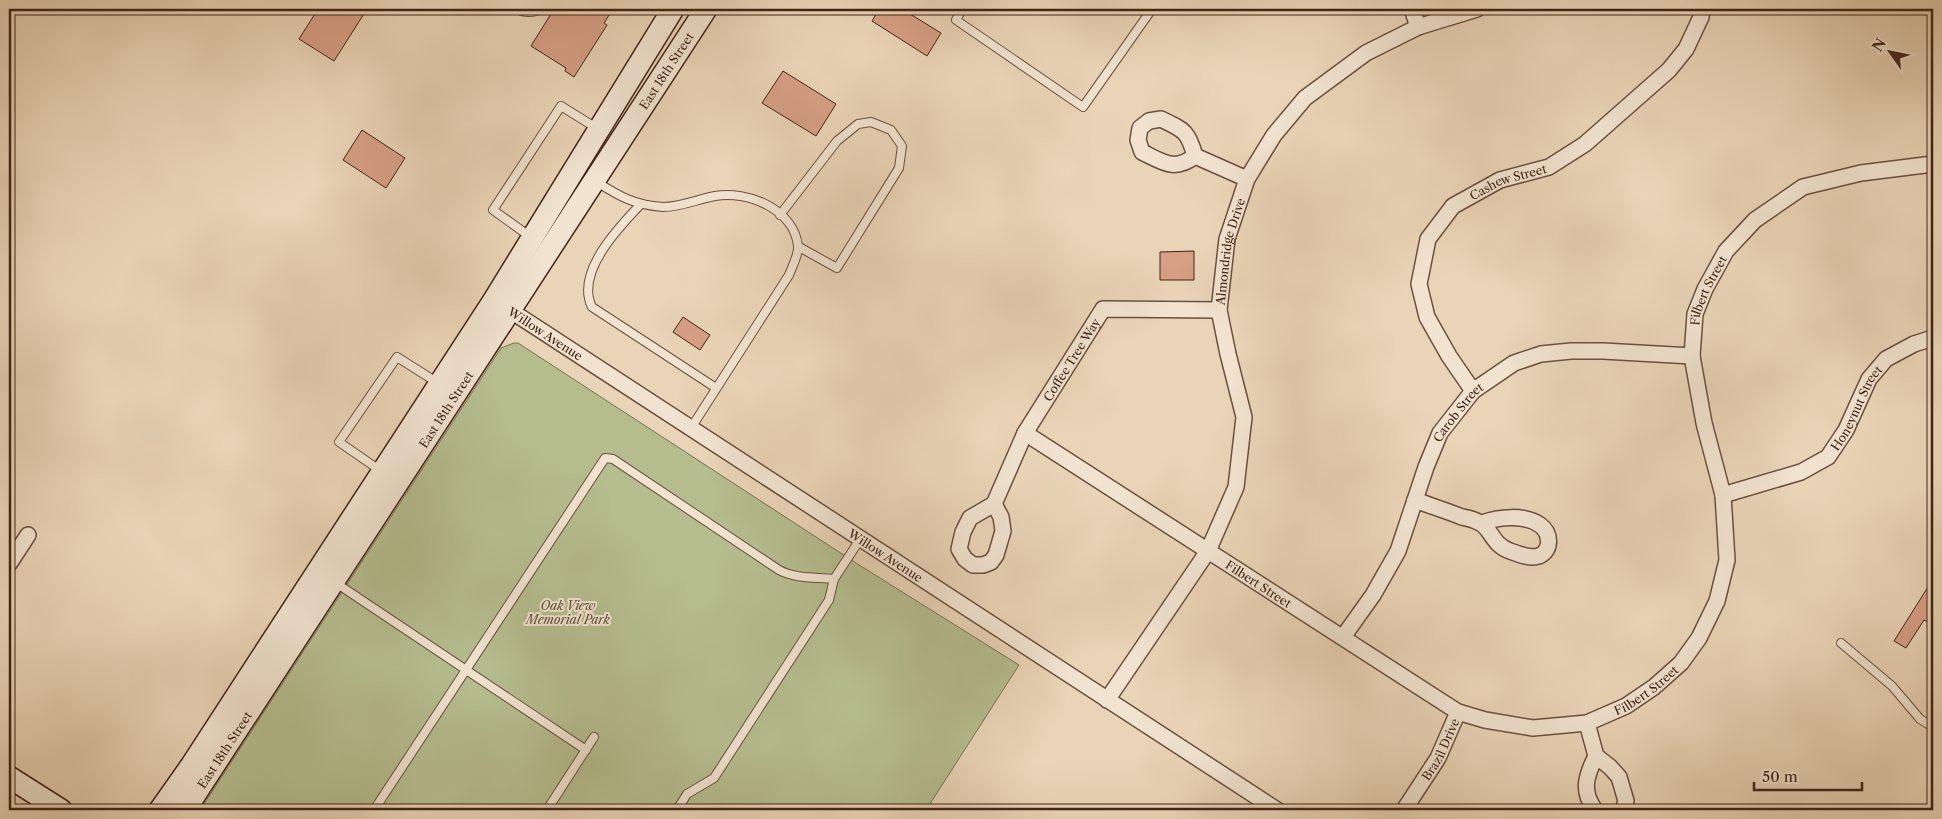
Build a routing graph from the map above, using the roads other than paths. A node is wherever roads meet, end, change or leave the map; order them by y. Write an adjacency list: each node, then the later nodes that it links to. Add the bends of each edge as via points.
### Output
1 (518, 9): 2 (lane, via 522,12)
2 (541, 9)
3 (674, 9): 11 (main road, East 18th Street)
4 (706, 9): 15 (main road, East 18th Street)
5 (962, 9): 6 (lane, via 956,20 1083,107)
6 (1152, 9)
7 (1412, 9): 10 (street)
8 (1477, 9): 10 (street, Almondridge Drive)
9 (1702, 9): 26 (street, Cashew Street, via 1686,49 1669,70 1585,144 1549,167 1500,180 1453,206 1428,239 1419,284 1427,317)
10 (1418, 27): 14 (street, Almondridge Drive, via 1366,53 1305,98 1274,135)
11 (598, 129): 18 (main road, East 18th Street); 18 (lane, via 562,106 493,210)
12 (1195, 156): 14 (street)
13 (1933, 164): 23 (street, Filbert Street, via 1861,173 1803,186 1755,220 1726,251 1705,288 1695,314)
14 (1247, 179): 21 (street, Almondridge Drive, via 1227,240)
15 (595, 181): 16 (lane, via 621,198); 20 (main road, East 18th Street)
16 (640, 205): 17 (lane, via 665,207 716,196 743,196 770,206); 25 (lane, via 602,250 588,290 589,300 592,307)
17 (780, 215): 19 (lane, via 790,225); 19 (lane, via 837,141 858,124 872,122 891,130 902,146 900,168 837,268)
18 (532, 238): 20 (main road, East 18th Street)
19 (798, 247): 25 (lane, via 789,275)
20 (502, 306): 24 (main road, East 18th Street); 27 (street, Willow Avenue); 39 (main road, East 18th Street)
21 (1219, 310): 28 (street, Coffee Tree Way, via 1103,309); 36 (street, Almondridge Drive, via 1244,417 1236,487)
22 (1933, 338): 30 (street, Honeynut Street, via 1886,359 1869,379 1846,430 1828,457 1801,472)
23 (1692, 356): 26 (street, Carob Street, via 1602,351 1542,354 1514,363); 30 (street, Filbert Street, via 1704,423)
24 (440, 384): 29 (main road, East 18th Street); 29 (lane, via 396,357 339,442)
25 (716, 388): 27 (lane)
26 (1473, 391): 31 (street, Carob Street, via 1440,433)
27 (691, 428): 35 (street, Willow Avenue)
28 (1025, 433): 32 (street); 36 (street, Filbert Street)
29 (383, 472): 52 (main road, East 18th Street)
30 (1723, 495): 45 (street, Filbert Street, via 1727,560 1717,601 1699,638 1681,663 1654,687 1626,706)
31 (1415, 500): 33 (street); 40 (street, Carob Street, via 1398,551 1373,595)
32 (994, 504)
33 (1482, 523)
34 (28, 535): 37 (street)
35 (861, 538): 38 (lane); 43 (street, Willow Avenue)
36 (1208, 551): 40 (street, Filbert Street); 43 (street, Almondridge Drive)
37 (9, 564)
38 (834, 579): 42 (lane, via 799,577 778,570 613,459 605,458); 56 (lane, via 829,600 714,778 688,794)
39 (334, 582): 42 (lane); 53 (main road, East 18th Street)
40 (1343, 637): 44 (street, Filbert Street)
41 (1841, 643): 46 (lane, via 1892,686 1920,719)
42 (465, 670): 48 (lane); 54 (lane)
43 (1107, 700): 57 (street, Willow Avenue)
44 (1458, 712): 45 (street, Filbert Street, via 1533,728); 58 (street, Brazil Drive, via 1438,758)
45 (1587, 723): 49 (street)
46 (1933, 727)
47 (594, 737): 48 (lane)
48 (586, 750): 55 (lane)
49 (1596, 756): 59 (street, via 1585,786); 60 (street, via 1619,777 1626,801)
50 (9, 777): 51 (main road)
51 (60, 810)
52 (160, 810)
53 (186, 810)
54 (374, 810)
55 (547, 810)
56 (677, 810)
57 (1277, 810)
58 (1404, 810)
59 (1594, 810)
60 (1623, 810)

